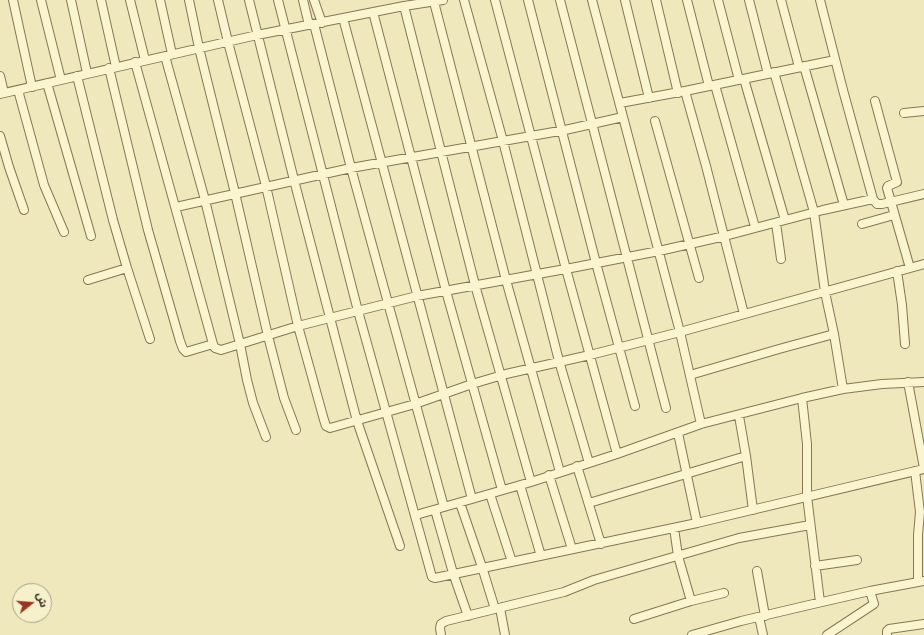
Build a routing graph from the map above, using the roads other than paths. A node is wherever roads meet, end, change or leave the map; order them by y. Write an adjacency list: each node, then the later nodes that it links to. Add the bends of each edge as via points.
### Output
1 (13, 0): 49 (street)
2 (41, 0): 46 (street)
3 (71, 0): 42 (street)
4 (102, 0): 40 (street)
5 (130, 0): 36 (street)
6 (160, 0): 35 (street)
7 (189, 0): 34 (street)
8 (218, 0): 33 (street)
9 (249, 0): 32 (street)
10 (278, 0): 31 (street)
11 (304, 0): 30 (street)
12 (314, 0): 30 (street)
13 (443, 0): 26 (street)
14 (464, 0): 64 (street)
15 (496, 0): 63 (street)
16 (528, 0): 61 (street)
17 (560, 0): 60 (street)
18 (592, 0): 55 (street)
19 (625, 0): 53 (street)
20 (656, 0): 51 (street)
21 (687, 0): 48 (street)
22 (718, 0): 45 (street)
23 (749, 0): 41 (street)
24 (781, 0): 39 (street)
25 (820, 0): 37 (street)
26 (434, 2): 27 (street); 65 (street)
27 (404, 6): 28 (street); 66 (street)
28 (373, 12): 29 (street); 67 (street)
29 (343, 18): 30 (street); 68 (street)
30 (315, 24): 31 (street); 69 (street)
31 (285, 30): 32 (street); 70 (street)
32 (257, 35): 33 (street); 71 (street)
33 (228, 42): 34 (street); 72 (street)
34 (199, 48): 35 (street); 73 (street)
35 (168, 55): 36 (street); 76 (street)
36 (145, 60): 38 (street)
37 (835, 60): 39 (street); 75 (street)
38 (135, 62): 40 (street); 79 (street)
39 (802, 67): 41 (street); 78 (street)
40 (112, 68): 42 (street); 118 (street, via 148,230 181,345 186,352)
41 (771, 73): 45 (street); 81 (street)
42 (87, 74): 44 (street)
43 (0, 76): 52 (street)
44 (77, 76): 46 (street); 96 (street, via 100,174)
45 (742, 79): 48 (street); 83 (street)
46 (61, 80): 47 (street)
47 (47, 83): 49 (street); 88 (street)
48 (712, 85): 51 (street); 86 (street)
49 (32, 87): 50 (street)
50 (18, 90): 52 (street); 87 (street, via 44,184)
51 (681, 92): 53 (street); 89 (street)
52 (2, 94)
53 (649, 98): 55 (street)
54 (875, 101): 77 (street, via 897,182 886,187)
55 (620, 103): 58 (street)
56 (924, 111): 57 (street)
57 (904, 113)
58 (623, 117): 60 (street); 91 (street)
59 (655, 121): 90 (street)
60 (592, 124): 61 (street); 92 (street)
61 (561, 130): 63 (street); 94 (street)
62 (0, 136): 80 (street)
63 (532, 136): 64 (street); 98 (street)
64 (503, 141): 65 (street); 100 (street)
65 (470, 147): 66 (street); 103 (street)
66 (441, 152): 67 (street); 104 (street)
67 (410, 157): 68 (street); 105 (street)
68 (381, 162): 69 (street); 107 (street)
69 (351, 168): 70 (street); 108 (street)
70 (322, 174): 71 (street); 109 (street)
71 (294, 180): 72 (street); 111 (street)
72 (266, 186): 73 (street); 112 (street)
73 (235, 193): 76 (street); 115 (street)
74 (924, 194): 77 (street)
75 (873, 199): 77 (street, via 877,204); 78 (street)
76 (205, 200): 79 (street); 119 (street)
77 (891, 202): 82 (street)
78 (844, 205): 81 (street)
79 (176, 207): 118 (street)
80 (24, 210)
81 (814, 212): 83 (street); 106 (street)
82 (894, 215): 85 (street); 97 (street)
83 (785, 220): 84 (street)
84 (776, 222): 86 (street); 93 (street)
85 (862, 224)
86 (755, 227): 89 (street)
87 (64, 232)
88 (91, 236)
89 (725, 236): 90 (street); 110 (street)
90 (689, 244): 91 (street); 101 (street)
91 (659, 251): 92 (street); 113 (street)
92 (626, 257): 94 (street); 117 (street)
93 (781, 259)
94 (596, 263): 98 (street); 121 (street)
95 (924, 264): 97 (street)
96 (127, 268): 102 (street); 116 (street)
97 (910, 268): 99 (street)
98 (566, 269): 100 (street); 122 (street)
99 (897, 272): 106 (street); 120 (street)
100 (537, 274): 103 (street); 123 (street)
101 (699, 278)
102 (88, 280)
103 (506, 280): 104 (street); 124 (street)
104 (475, 285): 105 (street); 125 (street)
105 (446, 291): 107 (street); 129 (street)
106 (825, 292): 110 (street); 114 (street)
107 (417, 296): 108 (street); 131 (street)
108 (388, 304): 109 (street); 133 (street)
109 (358, 312): 111 (street); 136 (street)
110 (744, 314): 113 (street)
111 (330, 318): 112 (street); 138 (street)
112 (298, 326): 115 (street); 138 (street, via 326,426 334,428)
113 (680, 332): 117 (street); 126 (street)
114 (834, 334): 126 (street); 130 (street)
115 (268, 336): 119 (street); 140 (street, via 284,398)
116 (150, 339)
117 (649, 340): 121 (street); 135 (street)
118 (213, 344): 119 (street, via 221,350)
119 (240, 344): 142 (street, via 252,403)
120 (905, 344)
121 (619, 347): 122 (street); 134 (street)
122 (590, 355): 123 (street); 143 (street)
123 (559, 361): 124 (street); 145 (street)
124 (530, 368): 125 (street); 149 (street)
125 (502, 375): 129 (street); 152 (street)
126 (690, 375): 139 (street)
127 (908, 382): 128 (street); 130 (street); 147 (street)
128 (924, 382)
129 (472, 384): 131 (street); 154 (street)
130 (843, 389): 132 (street)
131 (443, 394): 133 (street); 157 (street)
132 (802, 398): 137 (street); 156 (street, via 807,444)
133 (415, 404): 136 (street); 160 (street)
134 (635, 406)
135 (666, 408)
136 (386, 413): 138 (street); 163 (street)
137 (739, 416): 139 (street); 144 (street)
138 (357, 421): 168 (street)
139 (701, 424): 141 (street)
140 (296, 430)
141 (678, 432): 143 (street); 150 (street)
142 (266, 437)
143 (617, 454): 145 (street)
144 (746, 456): 150 (street); 162 (street)
145 (589, 463): 146 (street)
146 (577, 466): 149 (street); 159 (street)
147 (924, 468): 148 (street)
148 (915, 471): 156 (street); 178 (street, via 920,512 918,535)
149 (560, 472): 151 (street)
150 (687, 473): 159 (street); 164 (street)
151 (549, 475): 152 (street); 169 (street)
152 (531, 482): 153 (street)
153 (520, 485): 154 (street); 170 (street)
154 (502, 490): 155 (street)
155 (490, 494): 157 (street); 173 (street)
156 (807, 496): 162 (street); 165 (street)
157 (472, 499): 158 (street)
158 (460, 503): 160 (street); 175 (street)
159 (589, 503): 167 (street)
160 (444, 507): 161 (street)
161 (435, 510): 163 (street); 177 (street)
162 (753, 510): 164 (street)
163 (416, 515): 177 (street, via 432,577)
164 (697, 523): 166 (street)
165 (810, 525): 171 (street, via 739,538); 174 (street)
166 (674, 528): 167 (street); 171 (street)
167 (601, 544): 169 (street)
168 (400, 546)
169 (572, 549): 170 (street)
170 (541, 556): 173 (street)
171 (678, 556): 181 (street); 183 (street, via 594,580 564,592)
172 (857, 560): 174 (street)
173 (512, 562): 175 (street)
174 (815, 566): 182 (street)
175 (482, 567): 177 (street); 183 (street)
176 (757, 571): 185 (street)
177 (453, 573): 184 (street)
178 (921, 581): 179 (street)
179 (870, 591): 182 (street); 192 (street, via 874,604)
180 (724, 593): 181 (street)
181 (691, 601): 186 (street)
182 (820, 602): 185 (street)
183 (497, 608): 184 (street); 189 (street)
184 (468, 616): 188 (street, via 443,621)
185 (762, 616): 190 (street); 191 (street)
186 (634, 619)
187 (924, 624): 193 (street, via 889,629)
188 (441, 635)
189 (505, 635)
190 (692, 635)
191 (763, 635)
192 (826, 635)
193 (887, 635)

